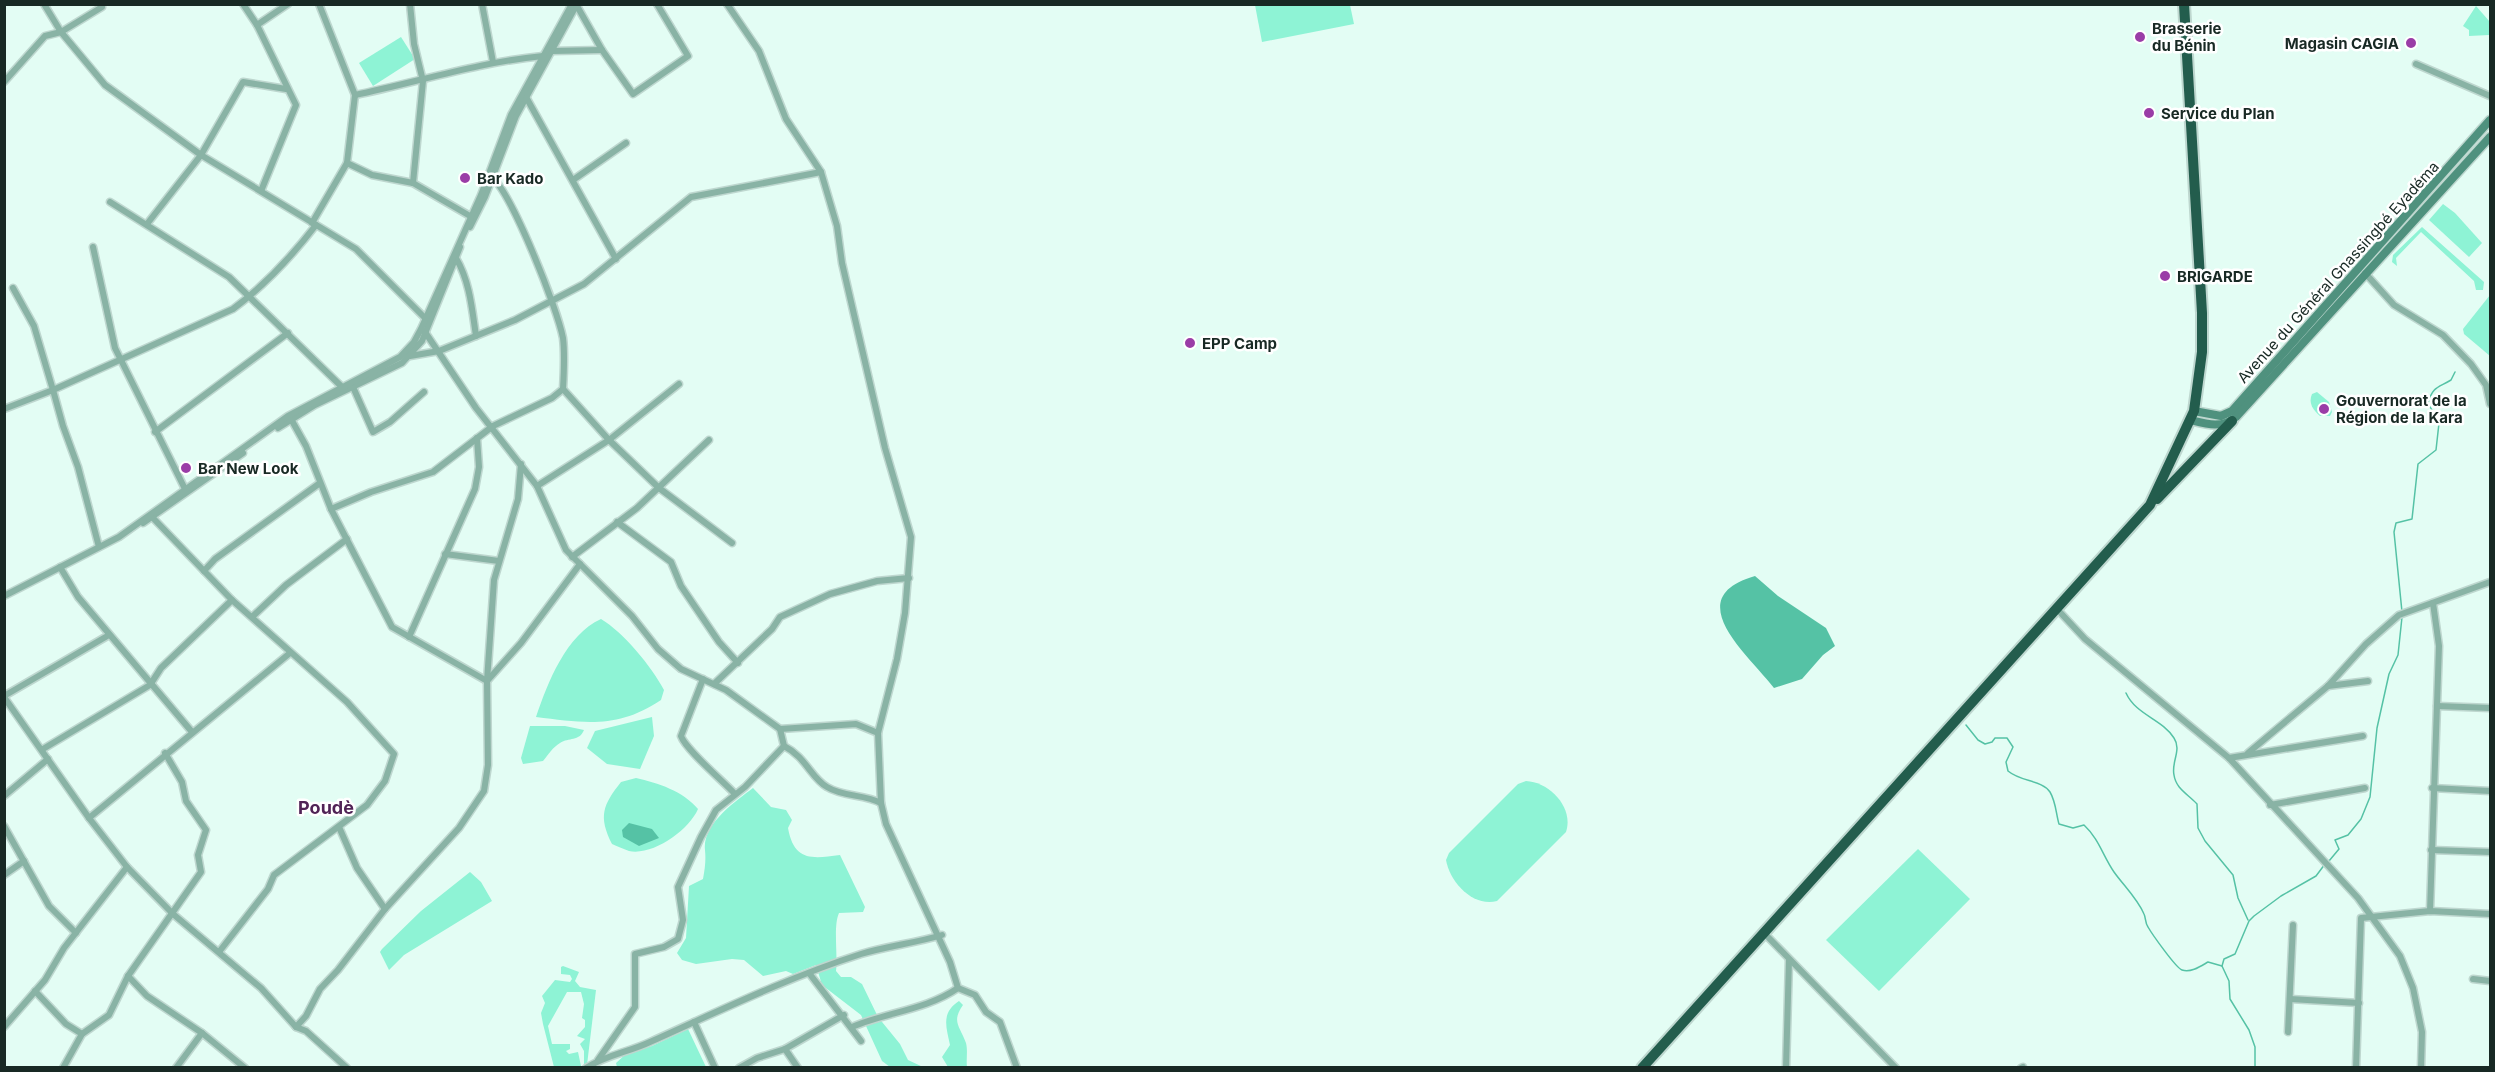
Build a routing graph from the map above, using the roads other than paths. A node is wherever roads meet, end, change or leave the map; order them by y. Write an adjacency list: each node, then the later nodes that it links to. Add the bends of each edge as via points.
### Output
1 (44, 4): 13 (street)
2 (100, 4): 13 (street, via 102,7)
3 (243, 4): 12 (street)
4 (288, 4): 12 (street)
5 (410, 4): 19 (street)
6 (482, 4): 17 (street)
7 (657, 4): 14 (street, via 688,56 633,94)
8 (727, 4): 30 (street, via 759,51 786,119)
9 (2184, 4): 63 (highway, via 2202,313 2202,352)
10 (319, 5): 22 (street)
11 (575, 5): 14 (street); 15 (street); 16 (street)
12 (257, 25): 21 (street)
13 (61, 32): 20 (street, via 45,36); 28 (street, via 105,85)
14 (602, 50): 15 (street)
15 (552, 51): 24 (street)
16 (543, 56): 17 (street); 36 (street, via 511,115)
17 (493, 62): 19 (street)
18 (2416, 64): 23 (street)
19 (423, 81): 22 (street); 33 (street)
20 (4, 82)
21 (286, 89): 28 (street, via 243,82); 34 (street, via 296,105)
22 (355, 95): 29 (street)
23 (2490, 96)
24 (526, 97): 31 (street); 32 (street)
25 (2490, 120): 51 (main road, Avenue du Général Gnassingbé Eyadéma)
26 (2490, 136): 42 (main road, Avenue du Général Gnassingbé Eyadéma)
27 (626, 143): 32 (street)
28 (201, 155): 34 (street); 37 (street)
29 (347, 163): 33 (street, via 372,176); 38 (street)
30 (821, 172): 41 (street, via 692,197); 90 (street, via 837,226 885,448 911,537)
31 (492, 177): 40 (street); 45 (street, via 507,196)
32 (573, 180): 41 (street)
33 (413, 183): 36 (street)
34 (261, 191): 38 (street)
35 (110, 202): 37 (street)
36 (470, 216): 46 (street)
37 (147, 224): 44 (street, via 229,277)
38 (314, 224): 44 (street, via 295,252); 46 (street, via 356,249)
39 (93, 247): 53 (street, via 108,327)
40 (456, 258): 47 (street); 49 (street, via 470,293)
41 (616, 259): 45 (street, via 584,284)
42 (2366, 273): 54 (main road, Avenue du Général Gnassingbé Eyadéma); 61 (street, via 2394,305 2444,335 2486,385)
43 (13, 288): 59 (street, via 34,326)
44 (250, 296): 48 (street); 53 (street, via 233,309)
45 (553, 301): 49 (street); 58 (street, via 563,340)
46 (425, 318): 47 (street)
47 (424, 331): 50 (street); 52 (street); 56 (street, via 399,357)
48 (288, 333): 56 (street); 67 (street)
49 (476, 336): 50 (street)
50 (439, 351): 52 (street); 66 (street)
51 (2282, 352): 54 (main road); 63 (main road, Avenue du Général Gnassingbé Eyadéma, via 2227,414)
52 (410, 356): 57 (street)
53 (120, 360): 59 (street); 67 (street)
54 (2289, 360): 65 (main road, Avenue du Général Gnassingbé Eyadéma)
55 (679, 384): 69 (street)
56 (342, 386): 75 (street, via 288,416)
57 (353, 387): 60 (street, via 373,432); 64 (street)
58 (563, 389): 66 (street); 69 (street)
59 (53, 390): 62 (street); 83 (street)
60 (424, 392)
61 (2490, 404)
62 (4, 409)
63 (2192, 416): 65 (main road, via 2211,425); 76 (highway)
64 (291, 419): 72 (street); 78 (street)
65 (2232, 421): 76 (highway)
66 (493, 426): 68 (street); 71 (street)
67 (155, 432): 75 (street)
68 (477, 438): 77 (street, via 434,472); 84 (street, via 479,467 474,489)
69 (609, 440): 73 (street); 74 (street)
70 (709, 440): 74 (street)
71 (521, 464): 73 (street); 86 (street, via 518,500)
72 (320, 483): 77 (street); 89 (street, via 214,559)
73 (537, 486): 85 (street, via 557,534)
74 (659, 488): 79 (street); 82 (street)
75 (185, 489): 80 (street)
76 (2150, 505): 95 (highway)
77 (331, 508): 81 (street)
78 (153, 518): 80 (street); 89 (street)
79 (617, 522): 85 (street); 100 (street, via 671,562 681,586)
80 (119, 537): 83 (street)
81 (347, 539): 96 (street, via 286,585); 98 (street, via 392,627)
82 (732, 543)
83 (99, 547): 88 (street)
84 (445, 554): 86 (street); 98 (street)
85 (572, 557): 87 (street)
86 (499, 561): 102 (street, via 491,609)
87 (580, 564): 101 (street, via 632,616 658,649 681,669); 102 (street)
88 (60, 567): 92 (street); 97 (street, via 78,597)
89 (204, 571): 93 (street)
90 (909, 578): 100 (street, via 877,581 830,594 780,617); 112 (street, via 897,659)
91 (2490, 582): 94 (street)
92 (4, 596)
93 (232, 600): 96 (street); 105 (street, via 161,668)
94 (2433, 603): 106 (street, via 2402,614 2366,644); 108 (street, via 2439,646)
95 (2057, 609): 118 (street, via 2085,639); 142 (highway)
96 (252, 617): 99 (street)
97 (109, 634): 105 (street); 107 (street)
98 (409, 637): 102 (street)
99 (290, 653): 111 (street); 129 (street, via 346,702 394,754 385,781 367,806)
100 (738, 663): 104 (street)
101 (703, 679): 104 (street); 123 (street, via 681,736 685,746)
102 (487, 681): 135 (street, via 488,765 484,791 459,828)
103 (2368, 681): 106 (street)
104 (714, 684): 110 (street)
105 (150, 685): 111 (street); 115 (street)
106 (2328, 686): 117 (street)
107 (4, 697): 115 (street)
108 (2437, 706): 109 (street); 121 (street)
109 (2490, 708)
110 (780, 729): 112 (street, via 856,724); 114 (street)
111 (192, 732): 116 (street)
112 (878, 733): 125 (street)
113 (2362, 736): 117 (street)
114 (784, 746): 123 (street); 125 (street, via 798,753 827,787 868,796)
115 (43, 749): 119 (street)
116 (165, 753): 127 (street); 137 (street, via 182,782 186,801 206,830 198,855 201,872)
117 (2248, 753): 118 (street)
118 (2229, 758): 126 (street)
119 (48, 759): 124 (street); 127 (street)
120 (2365, 788): 126 (street)
121 (2432, 788): 122 (street); 130 (street)
122 (2490, 791)
123 (735, 794): 164 (street, via 716,810 678,887 683,920 678,939 635,954 635,1007)
124 (4, 796)
125 (881, 803): 143 (street, via 886,824)
126 (2271, 805): 139 (street)
127 (89, 818): 133 (street)
128 (4, 826): 132 (street)
129 (339, 827): 135 (street, via 357,868); 144 (street, via 274,875 268,889)
130 (2431, 850): 131 (street); 136 (street)
131 (2490, 852)
132 (24, 861): 134 (street); 141 (street, via 49,906)
133 (127, 867): 137 (street); 141 (street)
134 (4, 875)
135 (385, 909): 157 (street, via 320,989)
136 (2430, 910): 138 (street); 139 (street)
137 (173, 914): 144 (street); 147 (street)
138 (2490, 914)
139 (2372, 916): 153 (street, via 2361,918); 178 (street, via 2400,956 2413,988 2422,1032)
140 (2293, 926): 152 (street)
141 (76, 933): 151 (street)
142 (1765, 934): 145 (street); 174 (highway)
143 (939, 935): 146 (street, via 863,953); 150 (street)
144 (219, 952): 157 (street, via 261,988)
145 (1789, 960): 175 (street); 176 (street)
146 (809, 973): 154 (street); 155 (street)
147 (128, 975): 160 (street, via 147,996); 161 (street, via 109,1015)
148 (2473, 979): 149 (street)
149 (2490, 981)
150 (958, 988): 158 (street, via 919,1007); 173 (street, via 975,995 1000,1022)
151 (35, 992): 156 (street); 161 (street, via 66,1024)
152 (2290, 999): 153 (street); 159 (street)
153 (2359, 1003): 177 (street)
154 (844, 1015): 158 (street); 163 (street)
155 (694, 1022): 164 (street); 170 (street)
156 (4, 1027)
157 (296, 1027): 168 (street)
158 (852, 1027): 162 (street)
159 (2288, 1032)
160 (202, 1033): 166 (street); 167 (street)
161 (82, 1034): 165 (street)
162 (861, 1041)
163 (785, 1049): 171 (street); 172 (street)
164 (598, 1060): 169 (street)
165 (64, 1067)
166 (176, 1068)
167 (245, 1068)
168 (347, 1068)
169 (586, 1068)
170 (715, 1068)
171 (739, 1068)
172 (798, 1068)
173 (1017, 1068)
174 (1642, 1068)
175 (1786, 1068)
176 (1896, 1068)
177 (2356, 1068)
178 (2421, 1068)

